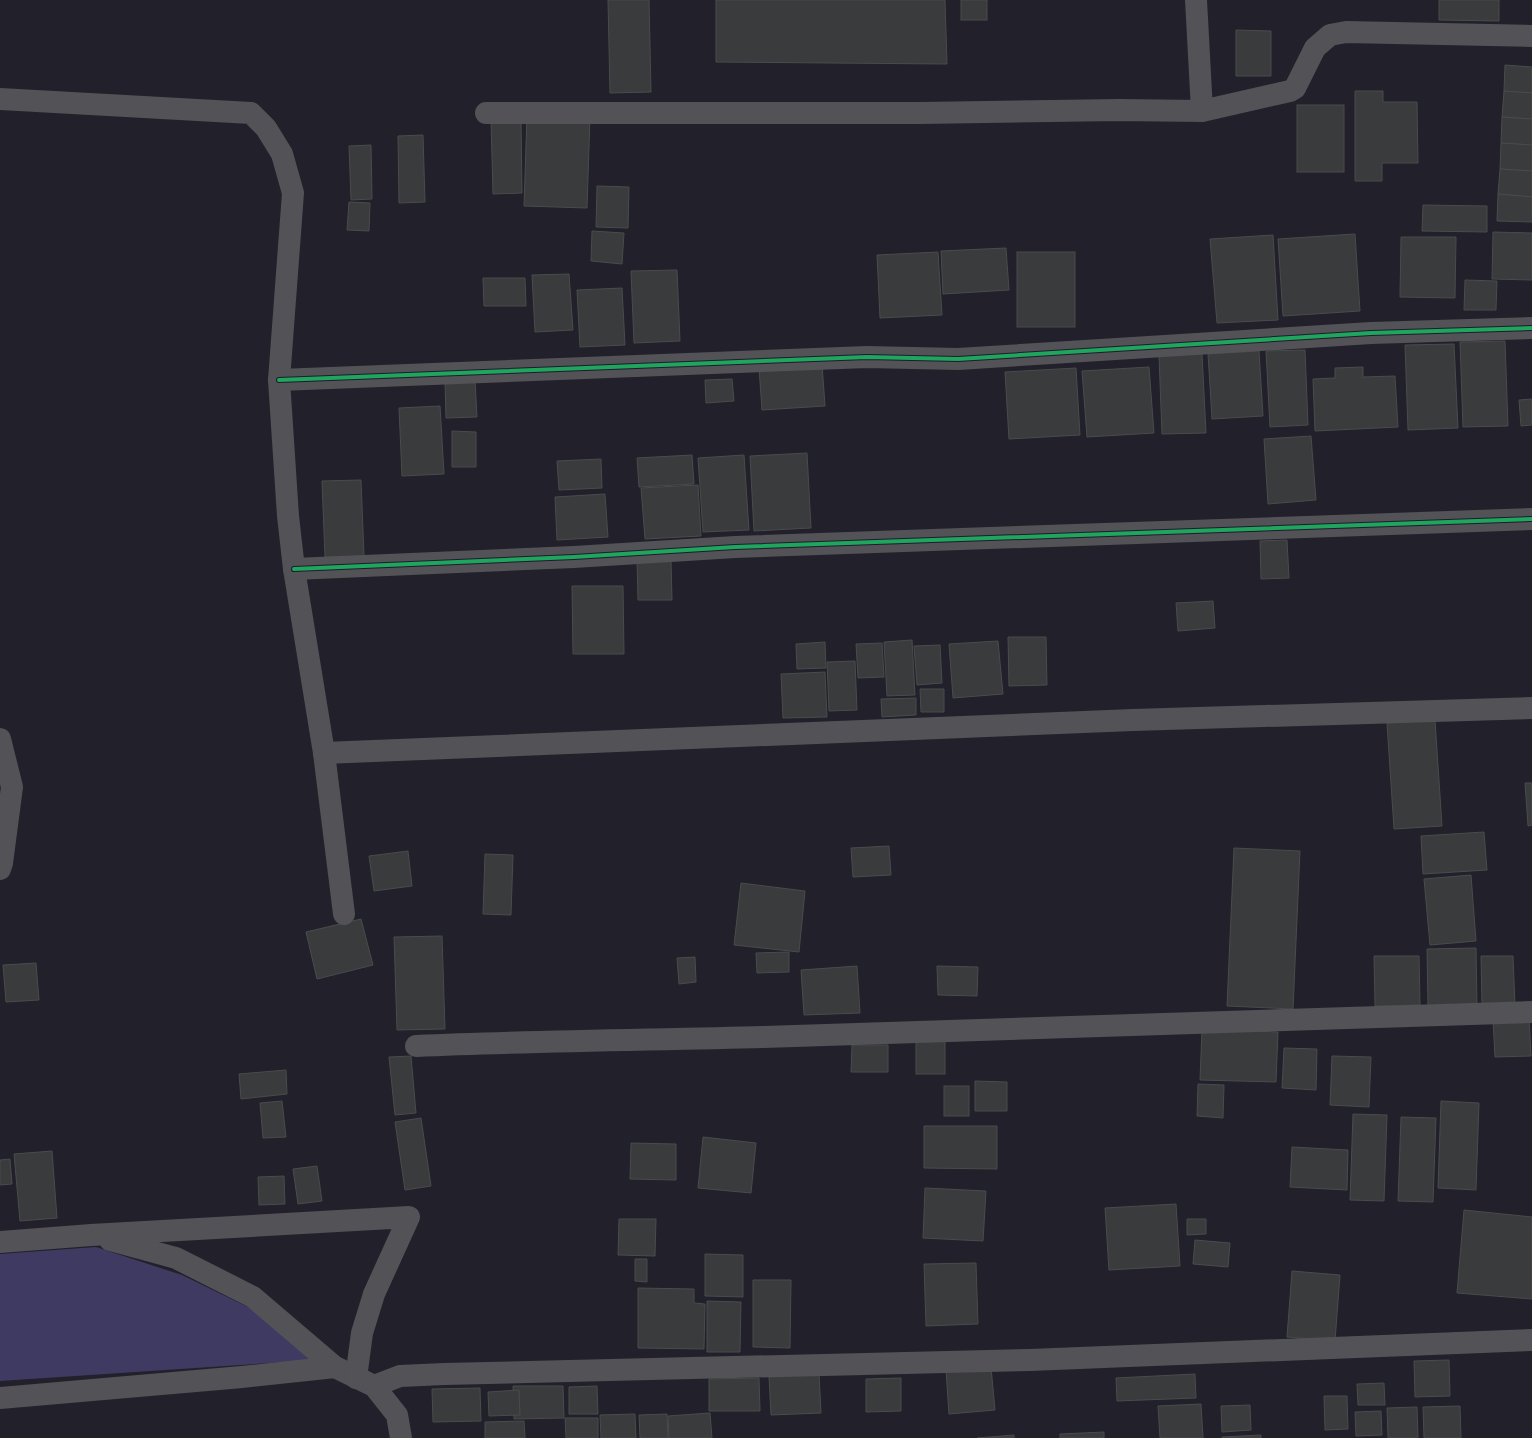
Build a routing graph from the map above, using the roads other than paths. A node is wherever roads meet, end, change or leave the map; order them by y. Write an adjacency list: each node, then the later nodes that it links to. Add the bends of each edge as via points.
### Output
1 (1196, 0): 4 (street)
2 (1532, 36): 4 (street, via 1346,32 1330,35 1315,48 1295,88 1290,91)
3 (0, 99): 7 (street, via 251,113 266,128 282,154 293,193)
4 (1202, 111): 5 (street)
5 (486, 113)
6 (1532, 328): 7 (street, via 1371,334 958,359 867,356)
7 (279, 380): 9 (street)
8 (1532, 519): 9 (street, via 735,547 574,557)
9 (294, 568): 12 (street)
10 (1532, 708): 12 (street, via 1133,720)
11 (0, 739): 13 (street, via 12,787)
12 (324, 753): 14 (street)
13 (0, 869)
14 (344, 914)
15 (1532, 1012): 16 (street)
16 (416, 1046)
17 (92, 1235): 18 (street); 20 (street, via 176,1258 254,1297); 21 (street, via 409,1217 374,1294 362,1333)
18 (0, 1242)
19 (1532, 1340): 21 (street, via 1030,1360 444,1374 400,1376)
20 (335, 1367): 21 (street); 22 (street)
21 (365, 1382): 23 (street, via 397,1415)
22 (0, 1398)
23 (400, 1438)

